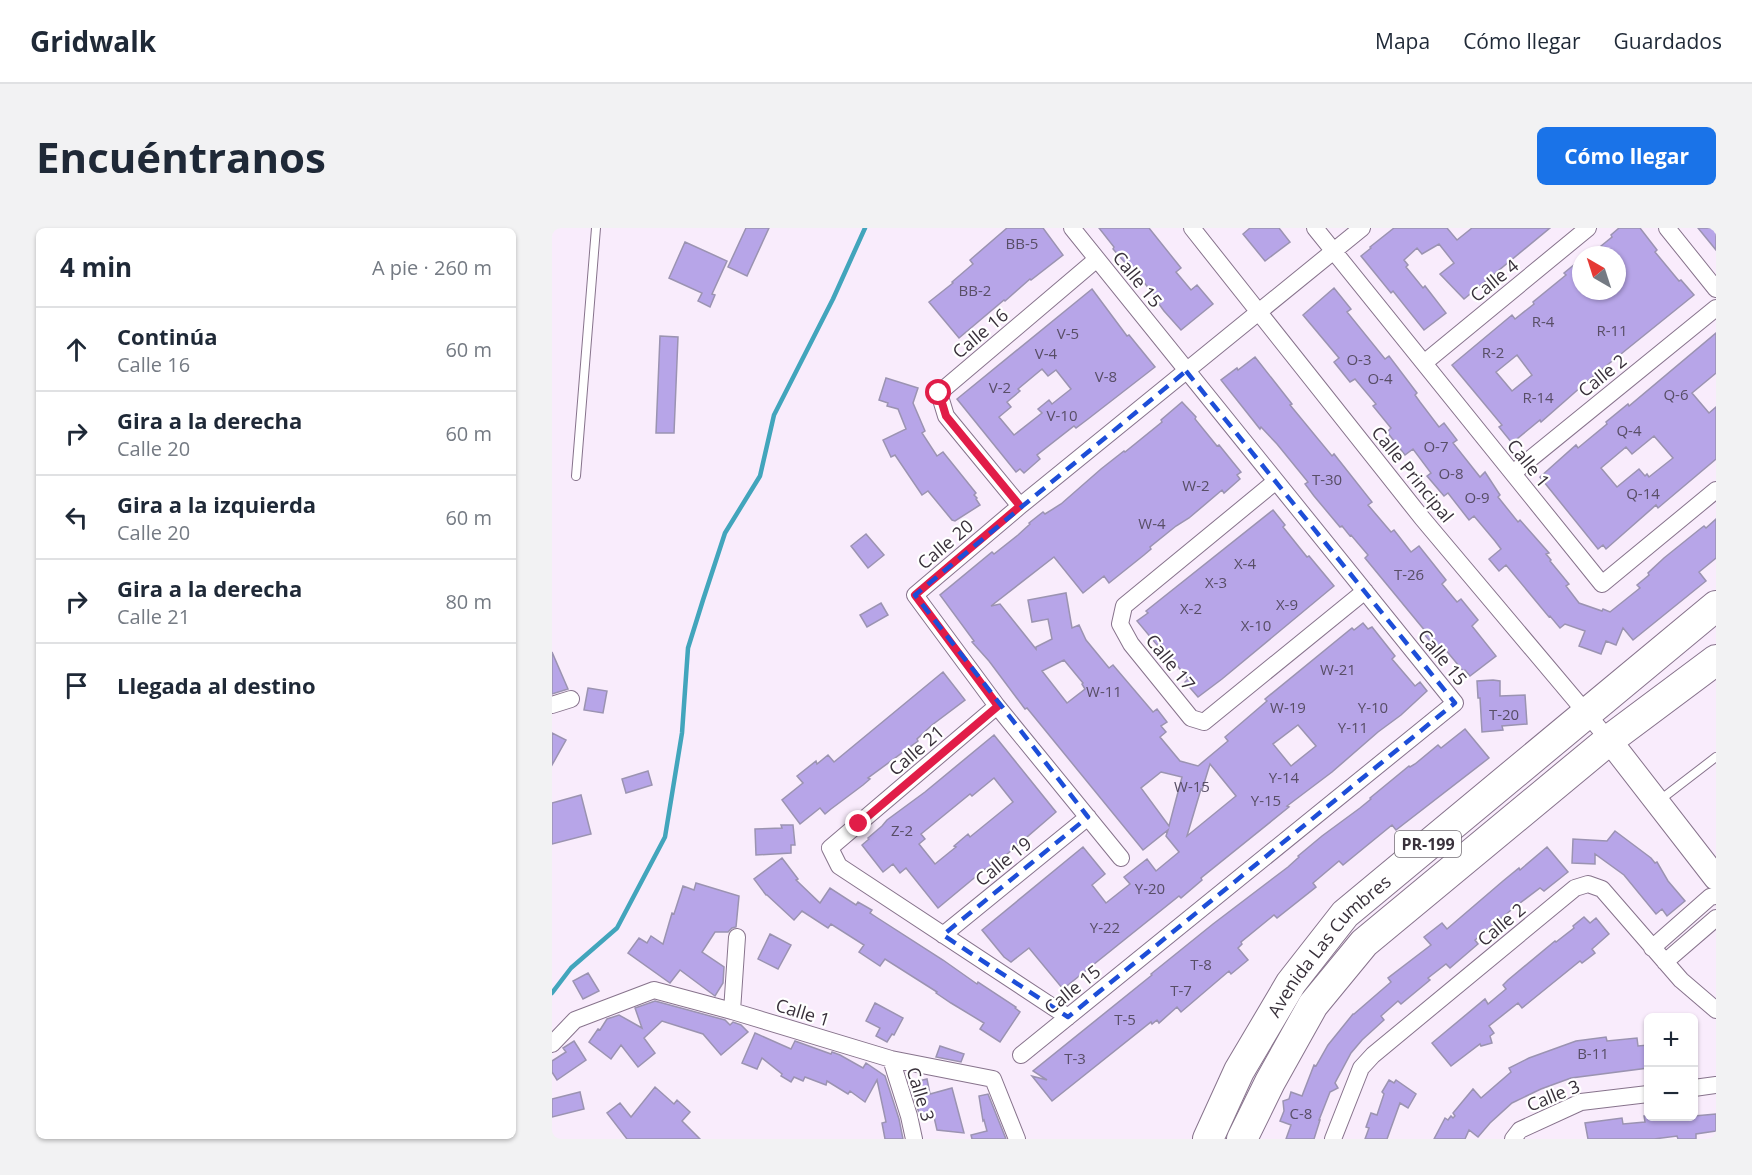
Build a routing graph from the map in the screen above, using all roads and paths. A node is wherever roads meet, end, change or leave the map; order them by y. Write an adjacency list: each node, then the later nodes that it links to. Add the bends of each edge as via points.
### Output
1 (596, 228): 16 (lane)
2 (1072, 228): 9 (street, Calle 15)
3 (1192, 228): 12 (street, Calle Principal)
4 (1315, 228): 8 (street, Calle 1)
5 (1362, 228): 8 (street)
6 (1588, 228): 13 (street, Calle 4)
7 (1667, 228): 10 (street)
8 (1333, 251): 12 (street); 13 (street, Calle 1)
9 (1097, 259): 14 (street, Calle 15); 19 (street, Calle 16, via 939,393 946,416)
10 (1716, 289)
11 (1716, 308): 15 (street, Calle 2)
12 (1260, 312): 14 (street, Calle 20); 26 (street, Calle Principal, via 1422,518)
13 (1424, 363): 15 (street, Calle 1)
14 (1186, 371): 17 (street, Calle 15); 19 (street, Calle 20)
15 (1513, 473): 18 (street, Calle 1, via 1602,584)
16 (576, 476)
17 (1276, 481): 20 (street, Calle 15); 20 (street, Calle 17, via 1124,606 1120,624 1131,644 1191,718 1204,722)
18 (1716, 490)
19 (1020, 506): 25 (street, Calle 20, via 915,595)
20 (1365, 591): 41 (street, Calle 15, via 1455,703)
21 (1716, 606): 26 (highway, Avenida Las Cumbres / PR-199)
22 (1716, 660): 27 (highway, Avenida Las Cumbres / PR-199)
23 (571, 699): 24 (street)
24 (552, 705)
25 (998, 706): 30 (street, Calle 20); 35 (street, Calle 21, via 831,848 839,866)
26 (1586, 712): 27 (street, Calle Principal); 50 (highway, Avenida Las Cumbres / PR-199, via 1345,914 1291,983 1239,1071)
27 (1609, 740): 29 (street); 51 (highway, Avenida Las Cumbres / PR-199, via 1364,943 1312,1005)
28 (1716, 757): 29 (lane)
29 (1658, 802): 32 (street)
30 (1088, 817): 31 (street, Calle 20); 35 (street, Calle 19)
31 (1121, 858)
32 (1716, 878)
33 (1716, 896): 37 (street, via 1710,897)
34 (1716, 918): 38 (street)
35 (943, 934): 41 (street)
36 (737, 937): 40 (street)
37 (1652, 948): 38 (street, Calle 2); 52 (street, Calle 2, via 1602,890 1588,884 1575,888 1373,1055 1358,1074)
38 (1665, 963): 39 (street, Calle 2)
39 (1716, 1010)
40 (732, 1011): 42 (street, Calle 1, via 654,990 575,1020); 44 (street, Calle 1)
41 (1068, 1017): 43 (street, Calle 15)
42 (552, 1044)
43 (1022, 1055)
44 (891, 1059): 48 (street, Calle 3); 49 (street, Calle 1, via 993,1079)
45 (1716, 1085): 46 (street)
46 (1698, 1087)
47 (1644, 1094): 53 (street, Calle 3, via 1581,1102 1520,1130)
48 (914, 1139)
49 (1017, 1139)
50 (1208, 1139)
51 (1242, 1139)
52 (1333, 1139)
53 (1513, 1139)

